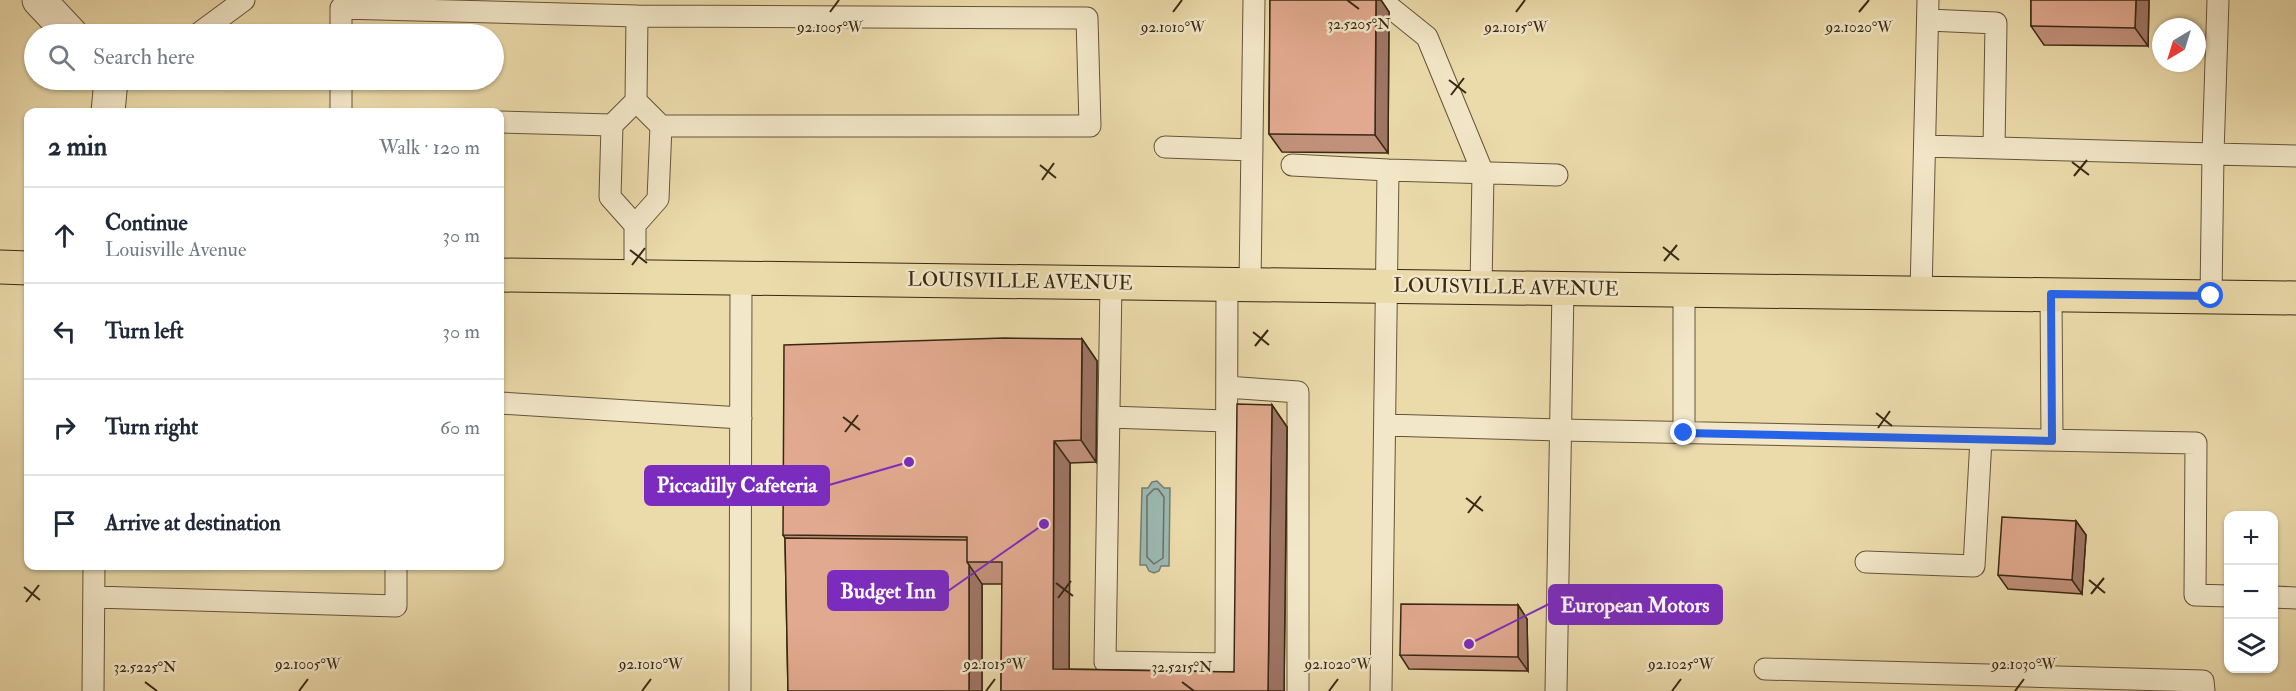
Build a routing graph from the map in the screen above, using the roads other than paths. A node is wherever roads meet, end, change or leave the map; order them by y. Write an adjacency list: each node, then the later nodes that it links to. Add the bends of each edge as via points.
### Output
1 (39, 0): 11 (street)
2 (244, 0): 12 (lane)
3 (1254, 0): 25 (lane)
4 (1381, 0): 30 (lane, via 1427,37)
5 (2217, 0): 26 (lane)
6 (382, 4): 7 (lane); 13 (lane, via 341,8)
7 (491, 6): 10 (lane)
8 (760, 8): 10 (lane); 21 (lane, via 1087,18 1090,126)
9 (1928, 10): 22 (lane); 24 (lane, via 1996,23)
10 (637, 16): 16 (lane)
11 (62, 24)
12 (212, 24)
13 (341, 24)
14 (110, 90): 17 (street)
15 (341, 90): 18 (lane)
16 (636, 101): 20 (lane); 21 (lane)
17 (108, 108)
18 (341, 108)
19 (504, 122): 20 (lane)
20 (612, 125): 32 (lane, via 609,197)
21 (661, 126): 32 (lane, via 658,199)
22 (1925, 146): 24 (lane); 44 (lane)
23 (1165, 147): 25 (lane)
24 (1994, 148): 26 (lane)
25 (1252, 150): 39 (lane)
26 (2213, 154): 27 (lane); 46 (lane)
27 (2296, 156)
28 (1292, 165): 29 (lane)
29 (1388, 170): 30 (lane); 40 (lane)
30 (1484, 173): 31 (lane); 41 (lane)
31 (1557, 175)
32 (635, 225): 36 (lane)
33 (0, 267): 34 (main road)
34 (24, 268)
35 (504, 275): 36 (main road, LOUISVILLE AVENUE)
36 (635, 277): 37 (main road, LOUISVILLE AVENUE)
37 (741, 278): 38 (main road, LOUISVILLE AVENUE); 51 (lane)
38 (1111, 282): 39 (main road, LOUISVILLE AVENUE); 50 (lane)
39 (1239, 284): 40 (main road, LOUISVILLE AVENUE); 48 (lane)
40 (1387, 286): 41 (main road, LOUISVILLE AVENUE); 53 (lane)
41 (1481, 287): 42 (main road, LOUISVILLE AVENUE)
42 (1563, 288): 43 (main road, LOUISVILLE AVENUE); 54 (lane)
43 (1684, 290): 44 (main road, LOUISVILLE AVENUE); 55 (lane)
44 (1922, 293): 45 (main road, LOUISVILLE AVENUE)
45 (2051, 294): 46 (main road, LOUISVILLE AVENUE); 57 (lane)
46 (2211, 296): 47 (main road, LOUISVILLE AVENUE)
47 (2296, 298)
48 (1227, 387): 52 (lane); 69 (lane, via 1298,392)
49 (504, 403): 51 (lane)
50 (1108, 417): 52 (lane); 52 (lane, via 1105,662 1226,664)
51 (741, 418): 68 (lane)
52 (1227, 421)
53 (1385, 424): 54 (lane); 70 (lane)
54 (1561, 430): 55 (lane); 71 (lane)
55 (1684, 433): 56 (lane)
56 (1981, 439): 57 (lane); 58 (lane, via 1974,566)
57 (2052, 441): 61 (lane, via 2196,443 2195,595)
58 (1866, 562)
59 (94, 570): 62 (lane)
60 (396, 570): 62 (lane, via 396,606)
61 (2224, 596)
62 (94, 597): 67 (lane)
63 (2278, 597): 64 (lane)
64 (2296, 597)
65 (1765, 669): 66 (lane)
66 (1911, 682): 72 (lane, via 2203,681)
67 (93, 691)
68 (740, 691)
69 (1298, 691)
70 (1381, 691)
71 (1556, 691)
72 (2204, 691)

